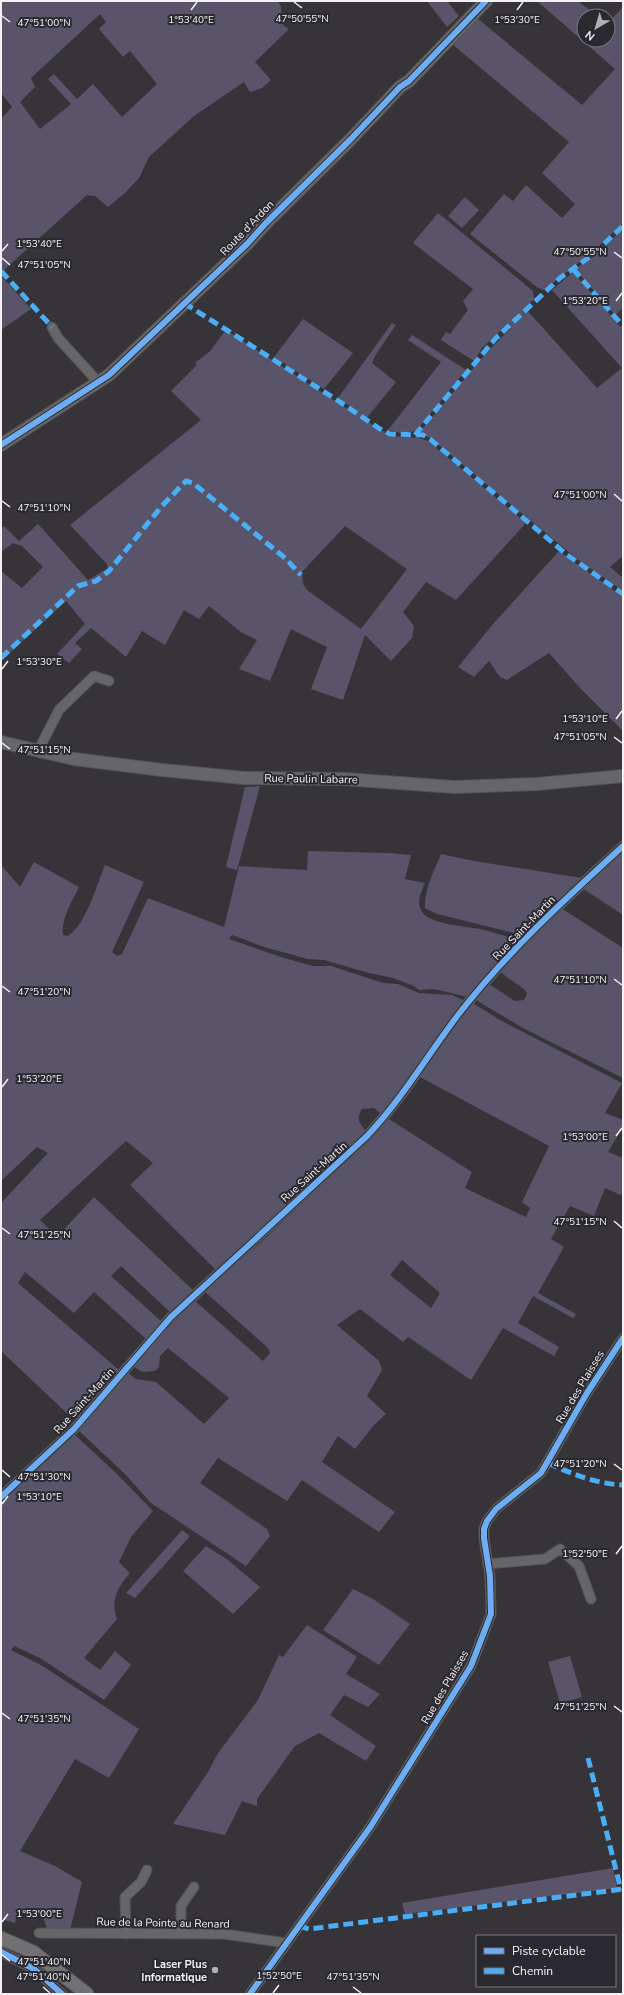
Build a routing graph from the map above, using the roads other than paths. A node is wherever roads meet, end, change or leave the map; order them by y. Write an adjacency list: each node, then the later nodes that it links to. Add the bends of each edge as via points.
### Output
1 (486, 1): 3 (street, Route d'Ardon, via 247,244)
2 (52, 327): 3 (street, via 58,338)
3 (99, 383): 4 (street, Route d'Ardon)
4 (1, 445)
5 (109, 681): 7 (street, via 94,676 59,710)
6 (1, 742): 7 (street, Rue Paulin Labarre)
7 (38, 751): 8 (street, Rue Paulin Labarre, via 133,767 254,779 344,779 454,787 537,784)
8 (623, 776)
9 (623, 846): 11 (street, Rue Saint-Martin, via 522,942 458,1015 380,1122 171,1317 74,1429)
10 (623, 1338): 12 (street, Rue des Plaisses, via 590,1388 541,1473 496,1509 487,1521 484,1538)
11 (1, 1497)
12 (488, 1564): 13 (street, via 545,1559 560,1549 579,1566); 20 (street, Rue des Plaisses, via 491,1614 471,1666 371,1826)
13 (591, 1599)
14 (147, 1870): 18 (street, via 141,1882 126,1897)
15 (194, 1887): 17 (street, via 181,1906)
16 (39, 1933): 18 (street, Rue de la Pointe au Renard)
17 (181, 1933): 18 (street, Rue de la Pointe au Renard); 20 (street, Rue de la Pointe au Renard, via 224,1934)
18 (126, 1934)
19 (1, 1938): 23 (main road, via 33,1952)
20 (286, 1943): 24 (street, Rue des Plaisses)
21 (1, 1952): 22 (street, via 24,1963)
22 (62, 1994)
23 (87, 1994)
24 (250, 1994)

